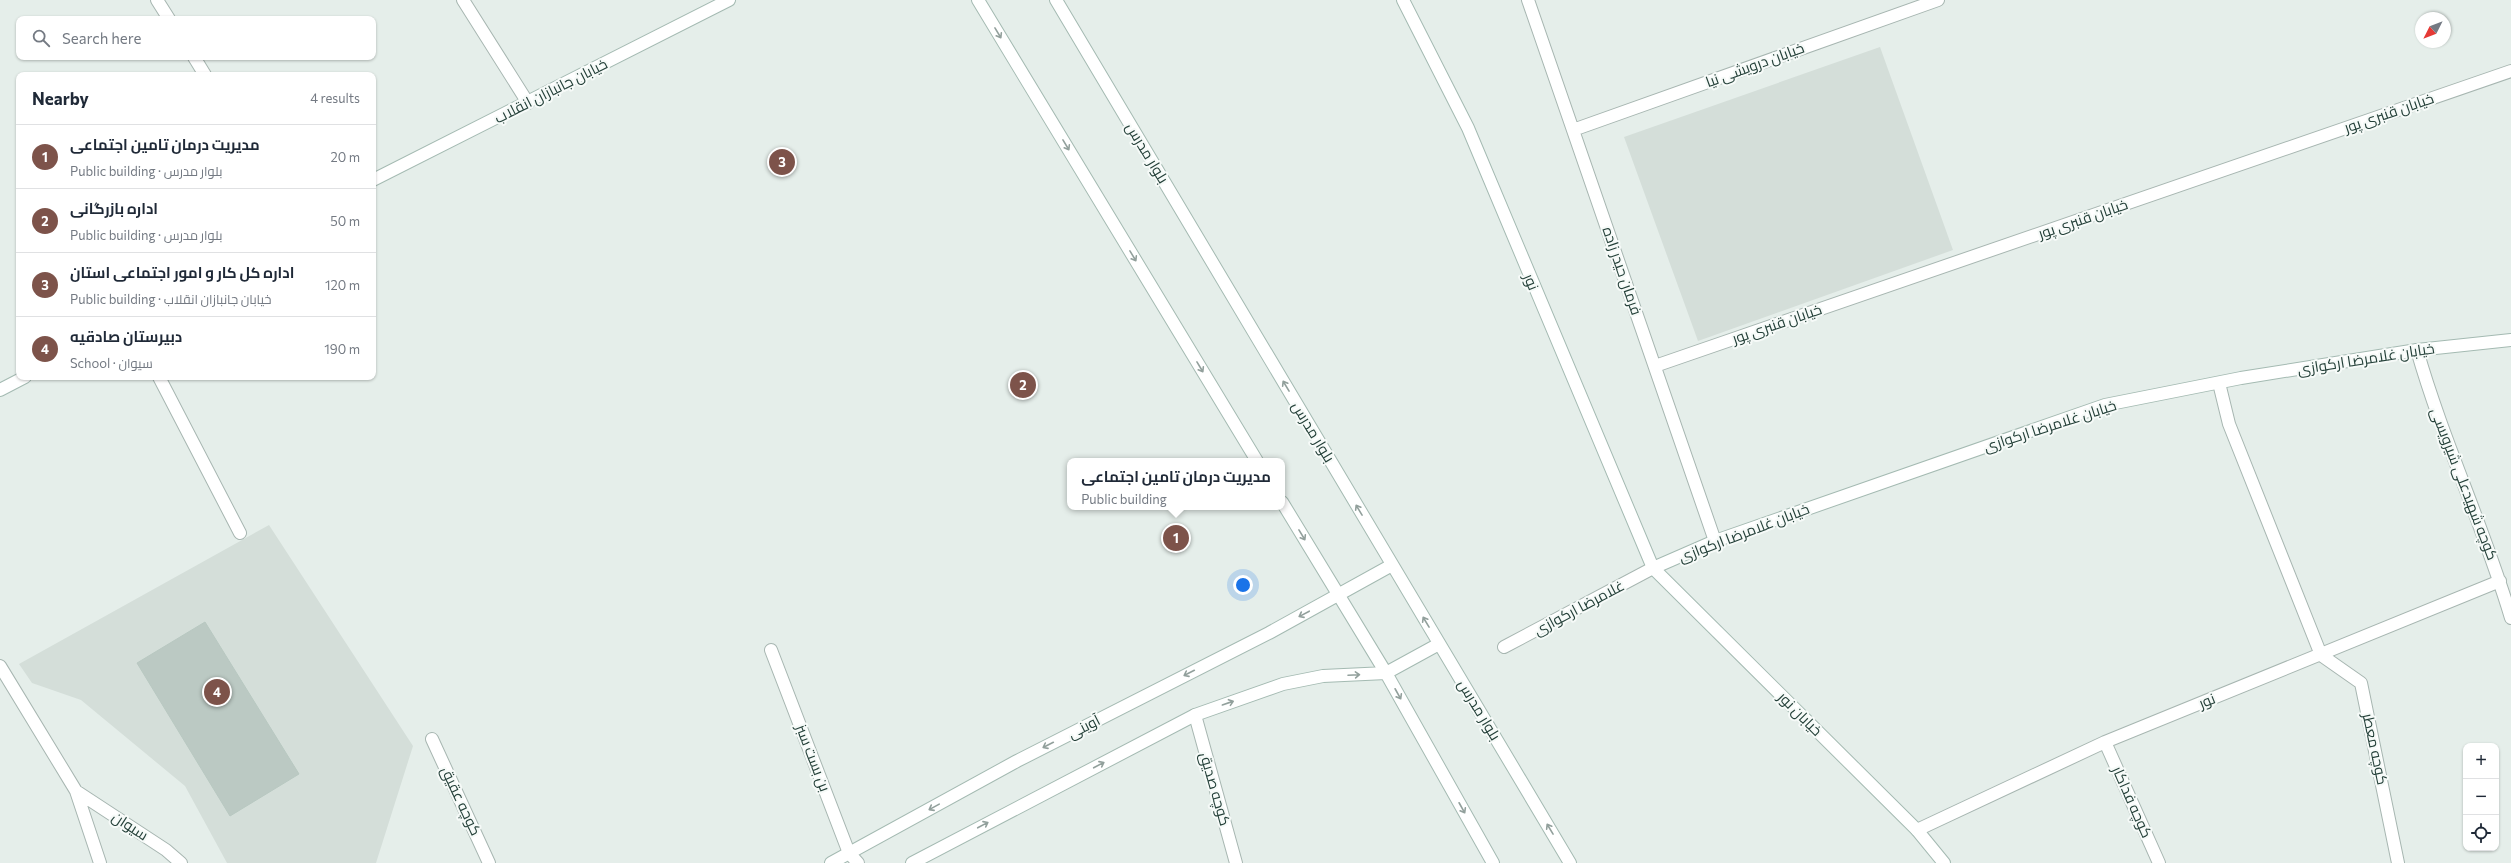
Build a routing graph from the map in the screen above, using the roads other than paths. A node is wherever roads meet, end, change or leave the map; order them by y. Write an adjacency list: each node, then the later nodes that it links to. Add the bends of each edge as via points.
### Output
1 (157, 0): 9 (street)
2 (463, 0): 13 (street)
3 (729, 0): 13 (street, خیابان جانبازان انقلاب)
4 (978, 0): 23 (street, one-way to 23)
5 (1056, 0): 27 (street, بلوار مدرس, one-way to 5)
6 (1403, 0): 28 (street, نور, via 1468,128)
7 (1528, 0): 14 (street, فرمان حیدر زاده)
8 (1938, 0): 14 (street, خیابان درویشی نیا)
9 (167, 16)
10 (196, 60): 12 (street)
11 (2511, 71): 18 (street, خیابان قنبری پور)
12 (203, 72)
13 (528, 103): 15 (street, خیابان جانبازان انقلاب)
14 (1573, 130): 18 (street, فرمان حیدر زاده)
15 (376, 179)
16 (2511, 340): 17 (street, خیابان غلامرضا ارکوازی)
17 (2417, 350): 21 (street, خیابان غلامرضا ارکوازی); 29 (street, کوچه شهیدعلی شیرویسی, via 2427,385)
18 (1655, 366): 26 (street, فرمان حیدر زاده)
19 (19, 380): 22 (street)
20 (161, 380): 25 (street)
21 (2219, 383): 26 (street, خیابان غلامرضا ارکوازی, via 2105,405); 35 (street, via 2229,424)
22 (0, 390)
23 (1255, 458)
24 (1285, 507): 30 (street, one-way to 30)
25 (240, 533)
26 (1715, 541): 28 (street, خیابان غلامرضا ارکوازی)
27 (1392, 565): 30 (street, آوینی); 32 (street, بلوار مدرس, one-way to 27)
28 (1653, 568): 33 (street, غلامرضا ارکوازی); 42 (street, خیابان نور)
29 (2500, 581): 31 (street, کوچه شهیدعلی شیرویسی); 35 (street, نور)
30 (1339, 596): 37 (street); 43 (street, آوینی, one-way to 43, via 1017,761)
31 (2511, 618)
32 (1439, 644): 37 (street); 52 (street, بلوار مدرس, one-way to 32)
33 (1504, 647)
34 (772, 650): 43 (street, بن بست سبز)
35 (2321, 655): 40 (street, نور); 55 (street, کوچه معطر, via 2361,683)
36 (0, 666): 41 (street)
37 (1386, 673): 38 (street, one-way to 37, via 1283,684 1324,676); 51 (street, one-way to 51)
38 (1194, 715): 49 (street, one-way to 38); 50 (street, کوچه صدیق)
39 (432, 739): 46 (street, کوچه عقیق)
40 (2105, 742): 42 (street, نور); 54 (street, کوچه فداکار)
41 (76, 792): 44 (street); 45 (street, سیوان, via 166,850)
42 (1917, 830): 53 (street, خیابان نور)
43 (849, 853): 47 (street, آوینی); 48 (street, بن بست سبز)
44 (100, 863)
45 (181, 863)
46 (490, 863)
47 (831, 863)
48 (858, 863)
49 (912, 863)
50 (1236, 863)
51 (1493, 863)
52 (1570, 863)
53 (1944, 863)
54 (2159, 863)
55 (2398, 863)

